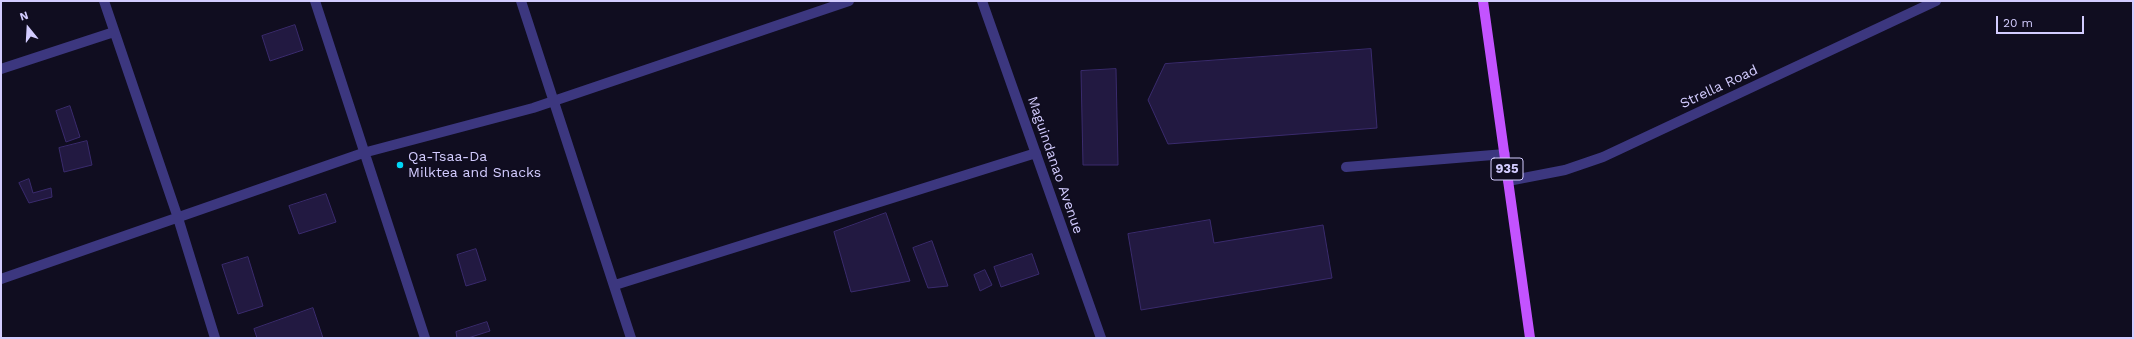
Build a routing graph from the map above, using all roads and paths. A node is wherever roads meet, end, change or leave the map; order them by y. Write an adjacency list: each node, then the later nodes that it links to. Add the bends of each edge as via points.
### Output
1 (104, 1): 8 (street)
2 (315, 1): 12 (street)
3 (521, 1): 10 (street)
4 (849, 1): 10 (street)
5 (982, 1): 11 (street, Maguindanao Avenue)
6 (1483, 1): 13 (main road, 935)
7 (1936, 1): 15 (street, Strella Road, via 1603,157 1565,170)
8 (114, 32): 9 (street); 16 (street)
9 (1, 69)
10 (555, 101): 12 (street); 18 (street)
11 (1036, 153): 18 (street); 22 (street, Maguindanao Avenue)
12 (363, 154): 16 (street); 20 (street)
13 (1504, 154): 14 (street); 15 (main road, 935)
14 (1346, 167)
15 (1508, 181): 23 (main road, 935)
16 (178, 218): 17 (street); 19 (street)
17 (1, 279)
18 (615, 286): 21 (street)
19 (214, 338)
20 (425, 338)
21 (631, 338)
22 (1101, 338)
23 (1530, 338)

